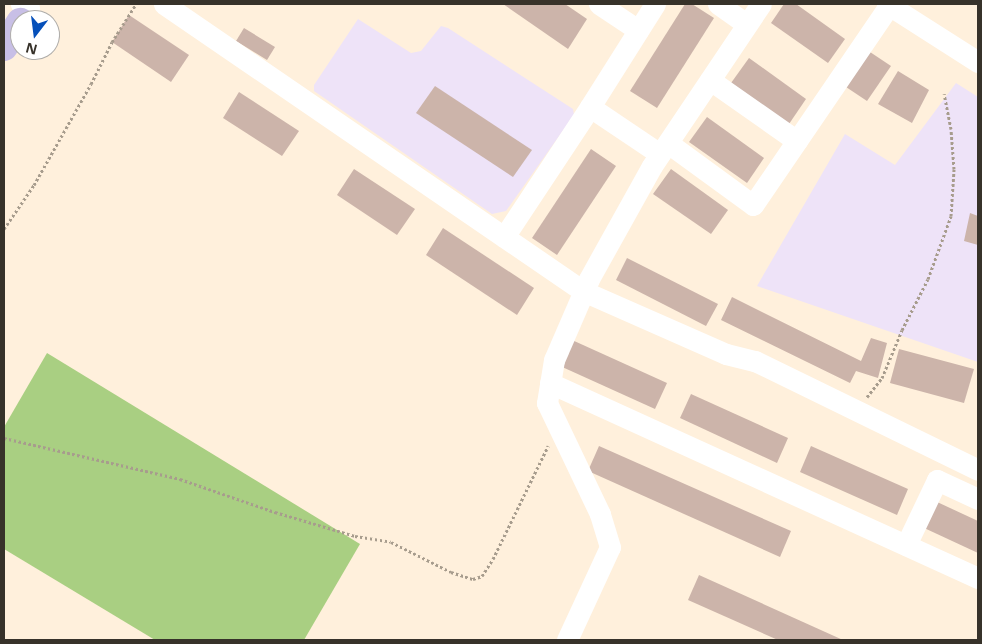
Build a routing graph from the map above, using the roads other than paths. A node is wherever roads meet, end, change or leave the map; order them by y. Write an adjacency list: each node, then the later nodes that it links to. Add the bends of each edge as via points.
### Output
1 (164, 4): 14 (street)
2 (599, 4): 8 (street)
3 (655, 4): 8 (street)
4 (718, 4): 7 (street)
5 (761, 4): 7 (street)
6 (889, 4): 9 (street); 12 (street)
7 (747, 24): 10 (street)
8 (638, 30): 11 (street)
9 (978, 62)
10 (710, 80): 12 (street); 13 (street)
11 (590, 107): 13 (street); 14 (street)
12 (797, 141): 13 (street, via 753,204)
13 (664, 148): 15 (street)
14 (504, 237): 15 (street)
15 (583, 292): 16 (street, via 554,360); 17 (street, via 726,354 755,361)
16 (550, 383): 19 (street); 21 (street, via 547,403 600,514 610,547)
17 (978, 470)
18 (978, 500): 19 (street, via 937,480)
19 (906, 545): 20 (street)
20 (978, 578)
21 (567, 640)

